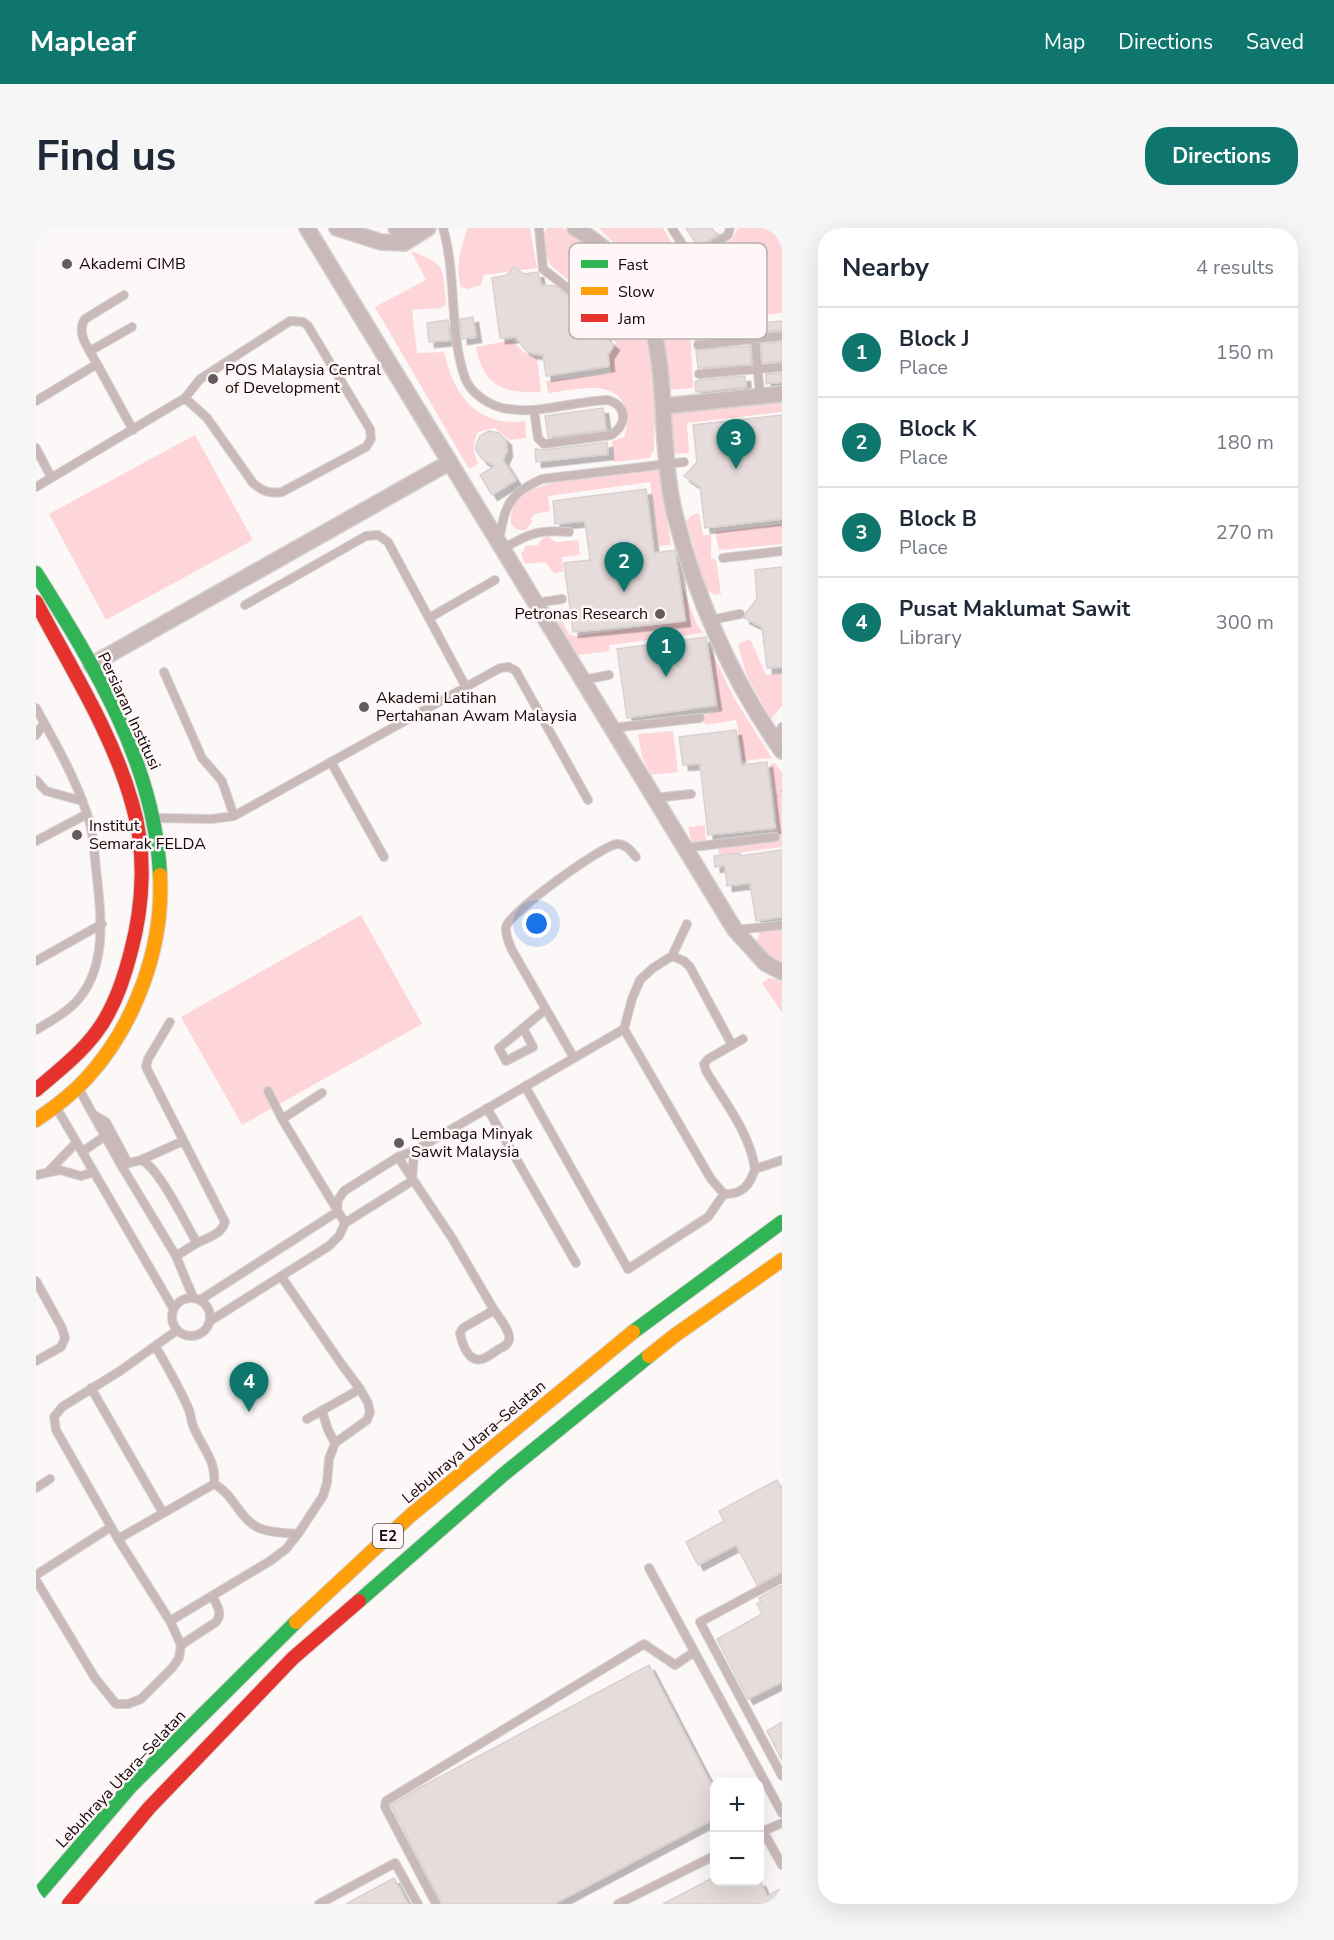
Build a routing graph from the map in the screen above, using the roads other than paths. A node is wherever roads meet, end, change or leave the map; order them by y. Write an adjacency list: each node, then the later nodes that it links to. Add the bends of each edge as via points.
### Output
1 (307, 228): 34 (street)
2 (337, 228): 9 (street, via 381,242 404,243)
3 (396, 228): 9 (street)
4 (443, 228): 31 (lane, via 466,379 491,404)
5 (538, 228): 13 (lane, via 543,269)
6 (575, 228): 10 (street)
7 (672, 228): 11 (lane)
8 (730, 228): 12 (lane, via 728,235)
9 (424, 230)
10 (596, 243)
11 (680, 243)
12 (716, 243)
13 (569, 289)
14 (124, 295): 21 (lane, via 80,325)
15 (132, 327): 21 (lane)
16 (782, 336): 17 (lane)
17 (767, 338)
18 (654, 339): 30 (street)
19 (755, 339): 20 (lane); 24 (lane)
20 (698, 345)
21 (90, 351): 22 (lane)
22 (97, 364): 29 (lane); 32 (lane)
23 (782, 367): 24 (lane)
24 (758, 369): 25 (lane); 27 (lane)
25 (699, 374)
26 (782, 394): 27 (street)
27 (760, 396): 30 (street)
28 (185, 399): 28 (lane, via 207,418 253,483 268,492 282,492 366,447 371,439 370,429 308,326 298,321 283,324 200,378); 32 (lane)
29 (36, 401)
30 (664, 406): 36 (street)
31 (534, 410): 31 (lane, via 608,400 617,404 623,421 611,435 544,444 538,438)
32 (133, 430): 37 (lane)
33 (36, 448): 37 (lane)
34 (450, 462): 40 (street); 52 (street)
35 (684, 462): 36 (lane)
36 (667, 463): 40 (lane, via 542,480 526,486 512,497 503,518); 51 (street, via 685,553)
37 (51, 477): 38 (lane)
38 (36, 486)
39 (569, 532): 40 (lane, via 535,532)
40 (501, 546): 47 (street)
41 (782, 551): 42 (lane)
42 (723, 558)
43 (36, 573): 52 (main road, Persiaran Institusi)
44 (495, 580): 50 (lane)
45 (562, 599): 47 (lane)
46 (36, 602): 94 (main road, Persiaran Institusi, via 121,770 133,804 142,883 138,926 114,1002 96,1033)
47 (536, 603): 55 (street)
48 (245, 605): 50 (lane, via 366,536 378,535 388,542)
49 (740, 614): 51 (lane)
50 (429, 618): 56 (lane)
51 (711, 620): 62 (street, via 747,696)
52 (91, 666): 71 (main road, Persiaran Institusi, via 137,764)
53 (164, 672): 70 (lane, via 202,758 222,781)
54 (609, 675): 55 (lane)
55 (582, 680): 60 (street)
56 (466, 687): 63 (lane); 67 (lane, via 500,668 516,671)
57 (36, 708): 59 (lane)
58 (700, 718): 60 (lane)
59 (44, 723): 61 (lane); 68 (lane)
60 (612, 728): 66 (street)
61 (36, 735)
62 (779, 739)
63 (331, 762): 70 (lane); 76 (lane)
64 (36, 780): 68 (lane, via 46,791)
65 (691, 794): 66 (lane)
66 (654, 798): 74 (street)
67 (588, 800)
68 (82, 801): 69 (lane)
69 (87, 814): 73 (lane); 77 (lane)
70 (234, 816): 71 (lane)
71 (154, 818): 93 (main road, Persiaran Institusi, via 161,890 157,930 147,969 118,1038)
72 (775, 837): 74 (lane)
73 (36, 841)
74 (685, 848): 80 (street)
75 (636, 856): 84 (lane, via 623,845 610,846 564,875 512,917 506,927 512,950)
76 (384, 857)
77 (102, 924): 82 (lane); 88 (lane, via 99,949 86,987 60,1016)
78 (687, 924): 81 (lane)
79 (782, 925): 80 (lane)
80 (735, 930): 83 (street, via 765,963)
81 (672, 956): 87 (lane, via 640,980); 90 (lane, via 690,968)
82 (36, 962)
83 (782, 972)
84 (546, 1009): 86 (lane); 91 (lane)
85 (170, 1022): 103 (lane, via 146,1066)
86 (523, 1028): 86 (lane, via 499,1048 506,1061 533,1047)
87 (624, 1029): 91 (lane); 116 (lane, via 711,1179)
88 (36, 1030)
89 (743, 1039): 90 (lane)
90 (732, 1045): 111 (lane, via 704,1064 744,1135)
91 (574, 1058): 92 (lane)
92 (525, 1086): 98 (lane); 116 (lane, via 628,1269 708,1217)
93 (79, 1087): 97 (main road, Persiaran Institusi); 99 (lane)
94 (36, 1090)
95 (268, 1091): 100 (lane)
96 (322, 1093): 100 (lane)
97 (56, 1107): 101 (main road, Persiaran Institusi); 104 (lane)
98 (487, 1108): 105 (lane); 123 (lane)
99 (93, 1114): 102 (lane); 110 (lane, via 106,1122)
100 (282, 1119): 117 (lane)
101 (36, 1120)
102 (105, 1136): 106 (lane); 110 (lane)
103 (183, 1141): 108 (lane); 120 (lane, via 225,1222 218,1232)
104 (76, 1143): 106 (lane); 112 (lane)
105 (414, 1151): 107 (lane); 115 (lane)
106 (82, 1152): 113 (lane)
107 (398, 1157): 115 (lane); 117 (lane, via 344,1191)
108 (141, 1160): 110 (lane); 120 (lane, via 158,1175)
109 (782, 1160): 111 (lane)
110 (125, 1164): 121 (lane)
111 (755, 1169): 116 (lane, via 752,1180 741,1191)
112 (49, 1171): 113 (lane, via 81,1176); 114 (lane)
113 (94, 1172): 127 (lane)
114 (36, 1175)
115 (412, 1181): 119 (lane); 128 (lane, via 452,1238)
116 (724, 1194)
117 (337, 1212): 119 (lane); 126 (lane)
118 (782, 1222): 160 (main road, Lebuhraya Utara–Selatan / E2, via 653,1315 411,1515 276,1640 147,1770)
119 (345, 1223): 124 (lane, via 328,1246)
120 (196, 1243): 121 (lane)
121 (176, 1256): 126 (lane)
122 (782, 1260): 161 (main road, E2, via 674,1336 513,1467 293,1658 149,1808)
123 (576, 1263)
124 (281, 1276): 129 (lane); 134 (lane)
125 (36, 1281): 132 (lane, via 65,1338 61,1347)
126 (196, 1299): 127 (lane, via 182,1300); 129 (lane, via 208,1309)
127 (173, 1308): 130 (lane, via 171,1320)
128 (494, 1310): 128 (lane, via 460,1333 461,1342 474,1359 482,1360 507,1345 509,1335)
129 (210, 1321): 130 (lane, via 206,1331 196,1336 185,1337)
130 (176, 1331): 131 (lane)
131 (156, 1347): 133 (lane); 139 (lane, via 215,1469)
132 (36, 1361)
133 (92, 1388): 141 (lane); 142 (lane, via 62,1407 54,1417 56,1430)
134 (360, 1389): 135 (lane); 137 (lane, via 368,1403 367,1420)
135 (322, 1411): 136 (lane); 137 (lane)
136 (308, 1419)
137 (335, 1443): 143 (lane, via 323,1496)
138 (50, 1479): 140 (lane)
139 (214, 1484): 141 (lane); 143 (lane, via 225,1490 248,1521 260,1528)
140 (36, 1488)
141 (164, 1513): 144 (lane)
142 (111, 1527): 144 (lane); 146 (lane)
143 (298, 1534): 149 (lane, via 270,1561)
144 (118, 1539): 150 (lane)
145 (649, 1568): 152 (lane)
146 (36, 1575)
147 (782, 1578): 153 (lane, via 700,1622)
148 (36, 1580): 151 (lane, via 95,1678 116,1704 141,1699 172,1668)
149 (213, 1597): 150 (lane); 151 (lane, via 219,1611 216,1622)
150 (170, 1621): 151 (lane)
151 (181, 1645)
152 (694, 1652): 154 (lane); 164 (lane, via 675,1665 644,1644 386,1801 385,1807)
153 (782, 1776)
154 (782, 1813)
155 (782, 1823): 156 (lane)
156 (764, 1831)
157 (764, 1837): 159 (lane)
158 (710, 1858): 165 (lane)
159 (782, 1865)
160 (36, 1897)
161 (69, 1904)
162 (319, 1904): 163 (lane, via 395,1863)
163 (418, 1904)
164 (436, 1904)
165 (618, 1904)

